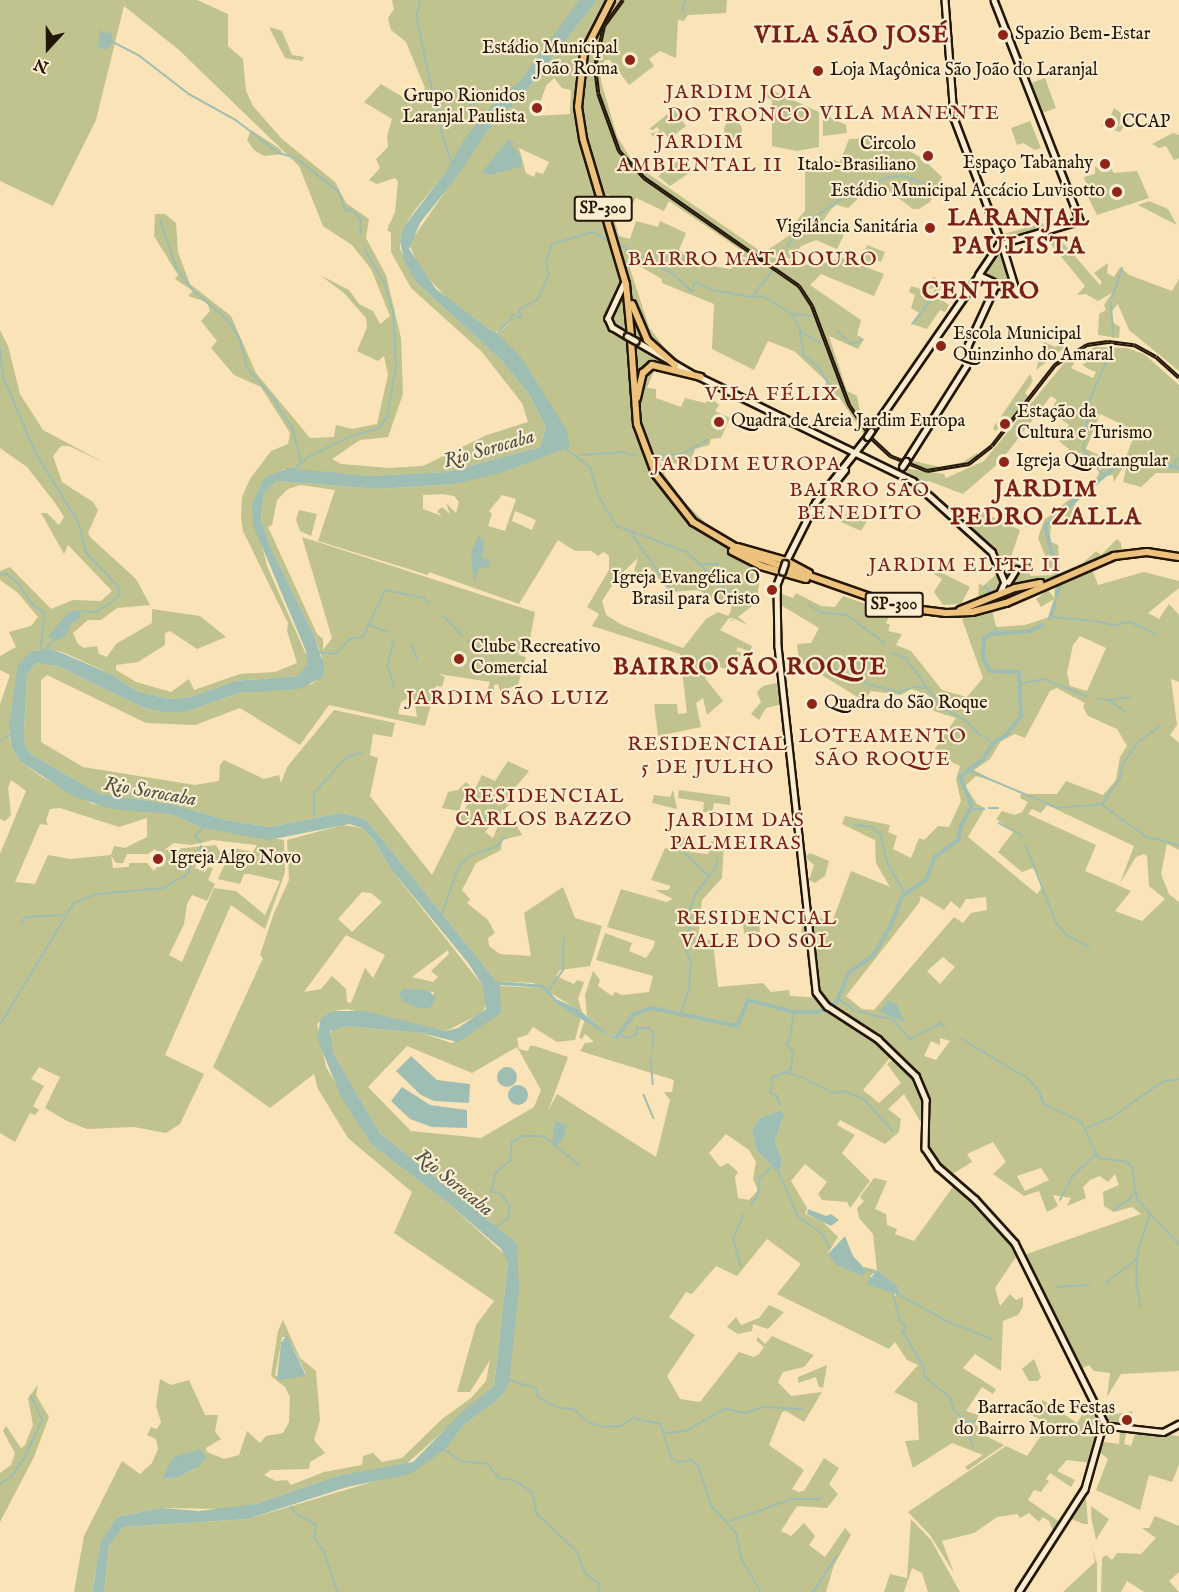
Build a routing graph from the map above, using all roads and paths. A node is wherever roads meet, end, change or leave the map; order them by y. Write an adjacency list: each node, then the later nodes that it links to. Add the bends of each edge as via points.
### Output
1 (611, 0): 6 (main road, SP-300, via 584,53 578,106 583,139)
2 (945, 0): 4 (main road, via 954,114)
3 (994, 0): 4 (main road, via 1080,221)
4 (1001, 246): 5 (main road); 7 (main road, via 1017,293)
5 (979, 275): 7 (main road); 14 (main road, bridge)
6 (625, 282): 8 (main road); 9 (main road, SP-300); 11 (main road, via 647,340)
7 (996, 284): 15 (main road, bridge, via 968,347 966,366)
8 (612, 306): 9 (main road, via 621,303); 10 (main road, via 609,323)
9 (630, 312): 10 (main road, SP-300)
10 (631, 339): 11 (main road); 13 (main road, SP-300)
11 (675, 365): 12 (main road)
12 (701, 377): 13 (main road, via 662,364 650,365 642,375); 14 (main road)
13 (635, 410): 16 (main road, SP-300, via 645,450 663,487 683,513)
14 (855, 453): 15 (main road); 18 (main road, via 811,511)
15 (901, 470): 19 (main road, via 980,538)
16 (714, 538): 18 (main road); 21 (main road, via 746,560); 24 (main road, SP-300)
17 (1179, 557): 22 (main road, SP-300, via 1147,552 1123,554)
18 (785, 562): 21 (main road, bridge); 24 (main road)
19 (1001, 566): 23 (main road); 26 (main road, via 1005,584)
20 (1016, 569): 23 (main road)
21 (781, 572): 24 (main road); 31 (main road, via 777,585 778,644 814,983 829,1008 883,1043 916,1076 926,1100 925,1148 938,1167 975,1199 1015,1243)
22 (1052, 580): 25 (main road, SP-300); 27 (main road, SP-300)
23 (1008, 582): 25 (main road)
24 (834, 585): 30 (main road, SP-300, via 898,607)
25 (1015, 588): 26 (main road, SP-300); 27 (main road, via 1023,590)
26 (1000, 592): 28 (main road, SP-300)
27 (1022, 595): 29 (main road, SP-300)
28 (989, 597): 29 (main road, via 987,604); 30 (main road, SP-300, via 963,610)
29 (994, 606): 30 (main road, SP-300, via 972,612)
30 (942, 613)
31 (1104, 1422): 33 (main road); 34 (main road)
32 (1179, 1424): 33 (main road, via 1163,1432)
33 (1110, 1426): 34 (main road)
34 (1104, 1430): 35 (main road, via 1085,1495)
35 (1019, 1592)

